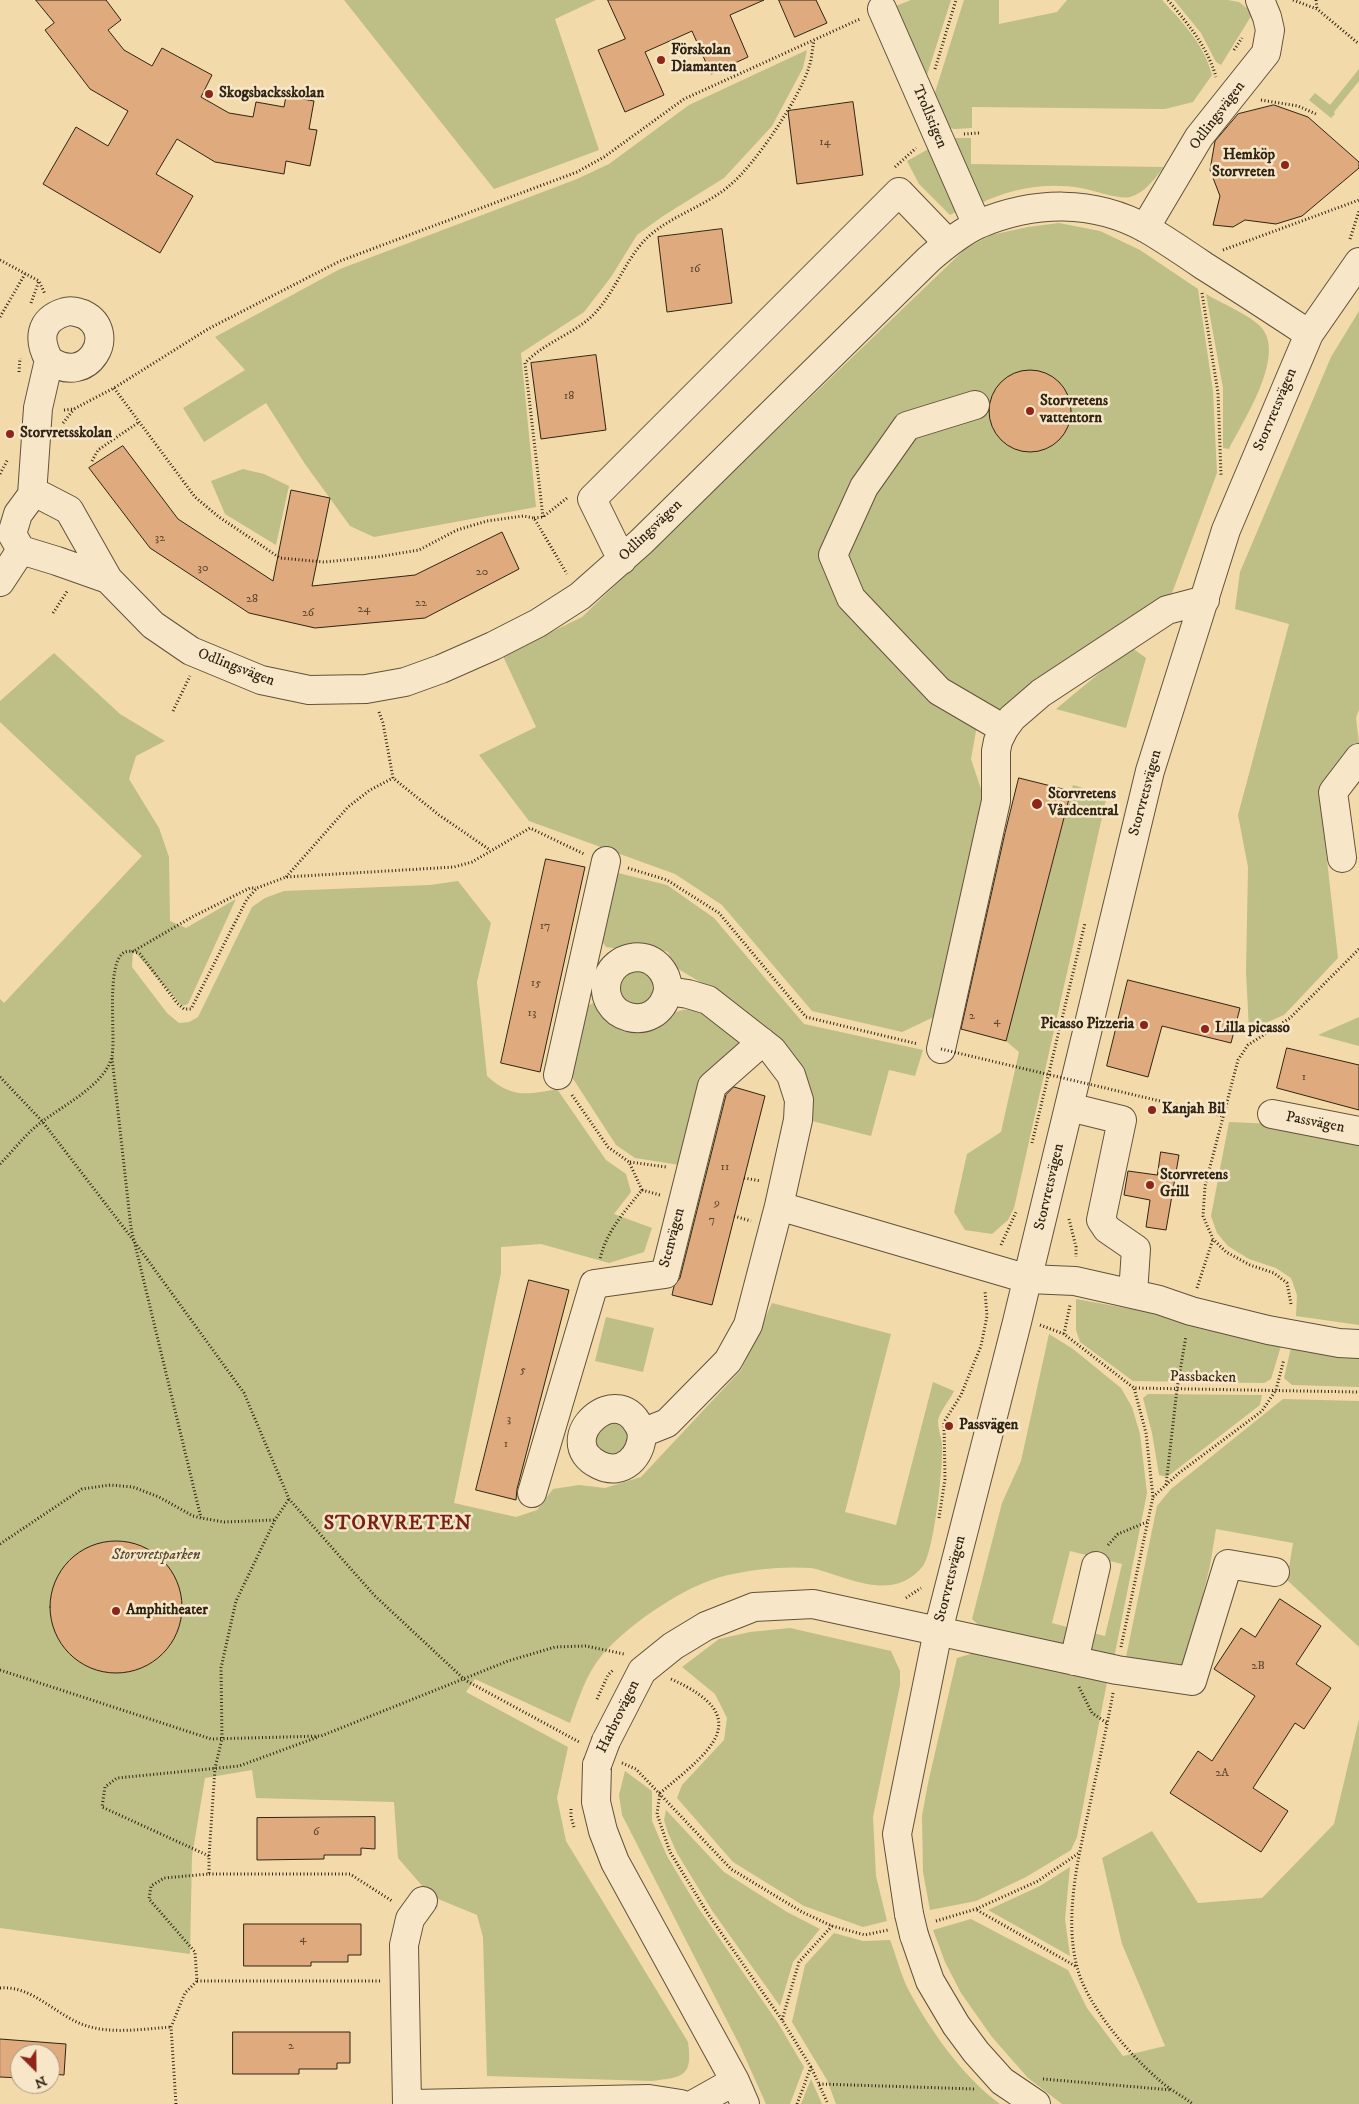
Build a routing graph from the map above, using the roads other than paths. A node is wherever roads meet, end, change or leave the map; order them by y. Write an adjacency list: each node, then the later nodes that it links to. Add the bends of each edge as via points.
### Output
1 (1260, 0): 4 (street, Odlingsvägen, via 1270,30 1266,53 1224,87)
2 (882, 9): 3 (street, Trollstigen)
3 (977, 225): 4 (street, Odlingsvägen, via 1008,214 1056,205 1092,209); 5 (street, Odlingsvägen)
4 (1146, 228): 7 (street, Odlingsvägen)
5 (948, 243): 12 (street, Odlingsvägen); 12 (street, via 899,192 592,499)
6 (1359, 262): 7 (street, Storvretsvägen)
7 (1308, 334): 15 (street, Storvretsvägen, via 1226,530)
8 (49, 360): 8 (street, via 68,369 92,360 99,340 94,324 87,316 67,311 55,315 45,326 42,347); 10 (street, via 38,408)
9 (975, 405): 16 (street, via 907,426 864,487 833,556 851,598 939,691)
10 (32, 496): 11 (street, via 18,514 12,534); 13 (street, Odlingsvägen, via 42,496 69,510)
11 (21, 550): 13 (street, Odlingsvägen); 14 (street)
12 (622, 560): 13 (street, Odlingsvägen, via 580,596 538,623 441,669 405,682 370,688 309,690 261,680 200,655 153,625)
13 (108, 580)
14 (0, 582)
15 (1205, 600): 16 (street, via 1166,610 1041,693 1012,718); 28 (street, Storvretsvägen, via 1150,771)
16 (1004, 730): 26 (street, via 996,751 996,802)
17 (1359, 758): 18 (street, via 1333,792)
18 (1342, 858)
19 (606, 861): 20 (street)
20 (588, 940): 21 (street); 24 (street)
21 (618, 964): 22 (street, via 634,957 650,960 664,973); 23 (street, via 609,976)
22 (668, 991): 23 (street, via 657,1012 639,1019 619,1013); 25 (street, via 708,1000)
23 (607, 996): 24 (street)
24 (574, 1001): 27 (street)
25 (762, 1042): 31 (street, via 791,1075 799,1100 798,1120); 35 (street, Stenvägen, via 712,1086 665,1274 594,1284)
26 (931, 1047)
27 (558, 1075)
28 (1081, 1110): 32 (street, Storvretsvägen); 33 (street, via 1122,1120 1101,1220 1107,1229 1136,1250)
29 (1272, 1114): 30 (street, Passvägen)
30 (1359, 1132)
31 (779, 1206): 32 (street); 37 (street, via 748,1325 728,1361 667,1423)
32 (1028, 1279): 33 (street, via 1075,1281); 41 (street, Storvretsvägen)
33 (1133, 1294): 34 (street, via 1303,1337)
34 (1359, 1344)
35 (552, 1424): 36 (street); 38 (street)
36 (583, 1431): 37 (street, via 588,1421 599,1412 616,1409 631,1415); 37 (street, via 582,1440 588,1457 604,1468 614,1469 634,1460 640,1450)
37 (642, 1433)
38 (532, 1493)
39 (1096, 1566): 42 (street)
40 (1275, 1572): 42 (street, Harbrovägen, via 1228,1564 1192,1681)
41 (938, 1631): 42 (street, Harbrovägen); 44 (street, Harbrovägen, via 813,1604 754,1607 706,1626 634,1665 642,1671 595,1750 596,1802 615,1862); 50 (street, Storvretsvägen, via 897,1834 911,1925 930,1981 956,2025 1002,2081)
42 (1074, 1660)
43 (417, 1910): 46 (street, via 404,1945)
44 (740, 2093): 49 (street)
45 (649, 2102): 47 (street); 48 (street)
46 (407, 2104)
47 (414, 2104)
48 (681, 2104)
49 (694, 2104)
50 (1036, 2104)

